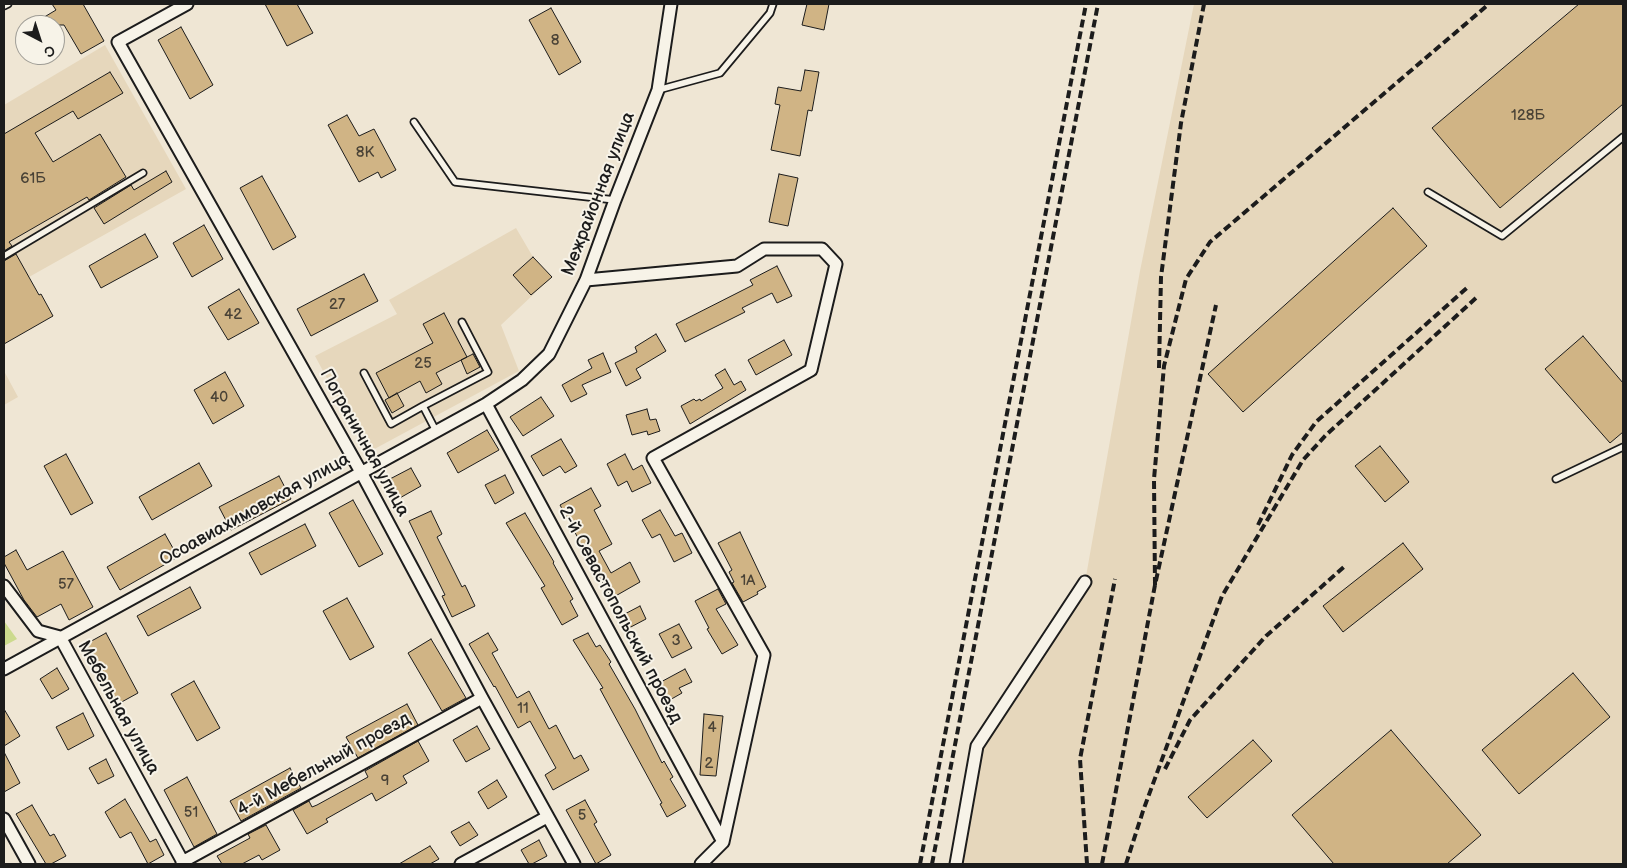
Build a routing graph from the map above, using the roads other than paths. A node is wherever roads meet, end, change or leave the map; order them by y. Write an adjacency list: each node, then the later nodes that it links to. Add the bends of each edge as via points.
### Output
1 (8, 4): 5 (lane)
2 (187, 4): 21 (street, Пограничная улица, via 118,42)
3 (671, 4): 6 (street, Межрайонная улица)
4 (773, 4): 6 (lane, via 770,13 720,73)
5 (4, 6)
6 (658, 90): 11 (street, Межрайонная улица)
7 (414, 122): 11 (lane, via 455,182)
8 (1623, 137): 10 (lane, via 1502,236)
9 (143, 173): 12 (lane)
10 (1428, 192)
11 (615, 200): 13 (street, Межрайонная улица)
12 (4, 256)
13 (586, 280): 16 (street, Межрайонная улица, via 549,354); 30 (street, via 736,266 764,249 822,249 836,264 811,370 653,458 764,655)
14 (462, 322): 18 (lane, via 488,372)
15 (364, 373): 18 (lane, via 391,424)
16 (522, 380): 17 (street, Осоавиахимовская улица)
17 (486, 404): 19 (street, Осоавиахимовская улица); 30 (street, 2-й Севастопольский проезд)
18 (423, 406): 19 (lane)
19 (436, 431): 21 (street, Осоавиахимовская улица)
20 (1623, 447): 22 (lane)
21 (361, 472): 25 (street, Осоавиахимовская улица); 27 (street, Пограничная улица)
22 (1556, 479)
23 (1085, 582): 36 (street, via 977,746)
24 (4, 586): 25 (street, Мебельная улица, via 38,631)
25 (60, 638): 26 (street, Осоавиахимовская улица); 31 (street, Мебельная улица)
26 (4, 669)
27 (482, 698): 28 (street, Пограничная улица); 31 (street, 4-й Мебельный проезд)
28 (547, 817): 33 (street); 34 (street, Пограничная улица)
29 (4, 819): 32 (street)
30 (723, 842): 35 (street)
31 (183, 863)
32 (29, 864)
33 (461, 864)
34 (574, 864)
35 (701, 864)
36 (956, 864)

